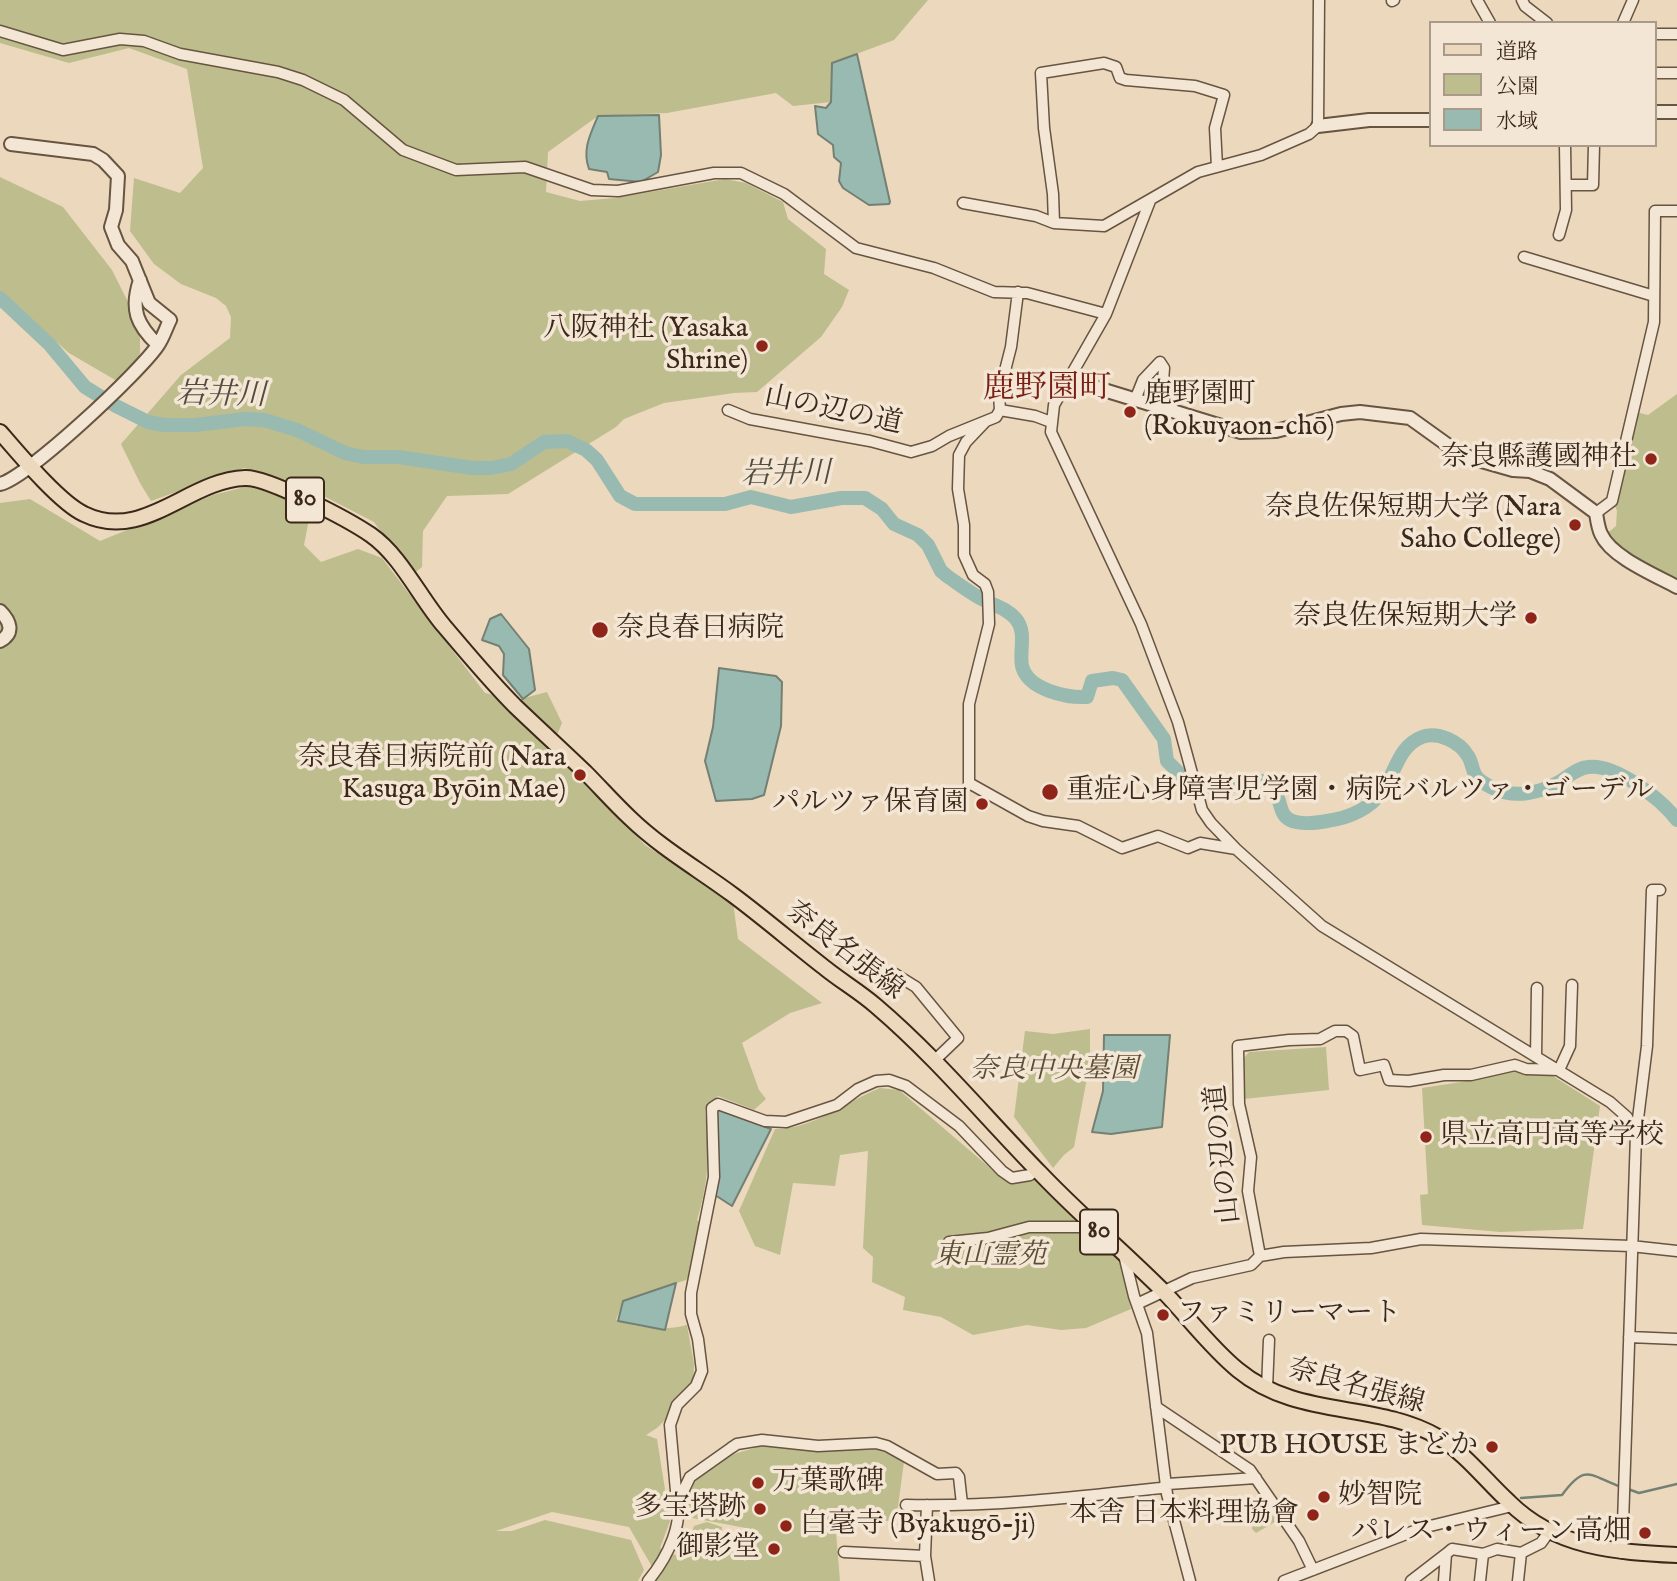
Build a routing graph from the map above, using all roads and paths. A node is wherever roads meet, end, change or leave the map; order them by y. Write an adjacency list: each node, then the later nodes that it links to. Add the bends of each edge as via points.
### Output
1 (1319, 0): 16 (street)
2 (1477, 0): 5 (street)
3 (1522, 0): 6 (street)
4 (1633, 0): 7 (street)
5 (1489, 21)
6 (1544, 21)
7 (1624, 21)
8 (0, 31): 29 (street, via 63,50 120,39 144,41 180,54 278,72 344,100 402,149 456,170 525,167 592,190 618,191 715,173 741,173 784,194 856,248 934,268 994,292)
9 (1656, 34): 10 (street)
10 (1677, 34)
11 (1656, 73): 12 (street)
12 (1677, 73)
13 (1656, 112): 14 (street)
14 (1677, 113)
15 (1428, 120): 16 (street)
16 (1318, 125): 20 (street, via 1310,134 1262,155)
17 (11, 144): 28 (street, via 93,154 103,160 118,177 111,227)
18 (1565, 147): 21 (street)
19 (1594, 147): 21 (street, via 1593,185)
20 (1217, 167): 22 (street, via 1198,172); 25 (street, via 1215,128 1224,95 1195,86 1126,80 1104,63 1041,73)
21 (1566, 184): 26 (street, via 1566,210)
22 (1150, 201): 25 (street, via 1104,226); 31 (street)
23 (963, 203): 25 (street)
24 (1677, 211): 30 (street, via 1656,211)
25 (1054, 223)
26 (1559, 235)
27 (1524, 257): 30 (street)
28 (140, 281): 32 (street, via 136,315); 32 (street, via 149,303 170,320)
29 (1018, 292): 31 (street); 37 (street)
30 (1654, 296): 43 (street, via 1654,322 1612,501)
31 (1106, 314): 33 (street)
32 (158, 345): 41 (street, via 123,384)
33 (1068, 379): 34 (street); 39 (street)
34 (1135, 400): 35 (street); 35 (street, via 1143,380 1160,362 1164,368)
35 (1161, 407): 43 (street, via 1241,432 1276,431 1360,412 1410,418 1471,458 1550,479)
36 (728, 410): 38 (street, 山の辺の道, via 751,419 911,452)
37 (1000, 410): 38 (street); 39 (street)
38 (985, 422): 47 (street, via 959,455 964,555 973,575 985,584 989,624 968,704 969,783 1028,816 1078,826 1122,848 1158,836 1188,848 1200,844)
39 (1051, 422): 47 (street, via 1051,432 1140,625 1178,722 1202,810)
40 (0, 432): 41 (main road, 奈良名張線 / 80)
41 (31, 467): 42 (street); 53 (main road, 奈良名張線 / 80, via 75,509 108,522 138,520 240,478 281,487 370,535 392,555 422,599 511,702 631,819 874,1004)
42 (0, 484)
43 (1596, 513): 44 (street, via 1608,544)
44 (1677, 587)
45 (0, 611): 46 (street, via 9,621 10,631)
46 (0, 640)
47 (1236, 849): 52 (street, via 1322,926)
48 (1660, 890): 55 (street, via 1653,890 1647,1046)
49 (895, 974): 53 (street, via 916,986 958,1038)
50 (1572, 985): 54 (street, via 1570,1046)
51 (1537, 988): 52 (street)
52 (1536, 1056): 54 (street)
53 (935, 1060): 56 (main road, 奈良名張線 / 80)
54 (1559, 1070): 55 (street, via 1610,1102 1627,1117); 62 (street, 山の辺の道, via 1515,1065 1409,1082 1389,1080 1384,1065 1360,1070 1353,1036 1346,1031 1320,1039 1238,1046 1239,1104 1251,1157 1248,1191)
55 (1636, 1135): 59 (street)
56 (1036, 1170): 57 (main road, 奈良名張線 / 80); 72 (street, via 1012,1178 959,1126 906,1086 889,1080 876,1081 837,1105 786,1122 765,1122 718,1104 712,1108 714,1177 691,1293 702,1371 696,1386 677,1405 670,1425)
57 (1094, 1227): 58 (street, via 1029,1227); 61 (main road, 奈良名張線 / 80)
58 (949, 1242)
59 (1631, 1246): 60 (street); 62 (street, via 1421,1239 1371,1248); 65 (street)
60 (1677, 1251)
61 (1124, 1254): 63 (main road, 奈良名張線 / 80); 64 (street)
62 (1260, 1256): 63 (street, via 1251,1265)
63 (1163, 1291): 64 (street); 68 (main road, 奈良名張線 / 80, via 1238,1370)
64 (1137, 1304): 69 (street, via 1147,1333)
65 (1629, 1337): 66 (street); 80 (street)
66 (1677, 1339)
67 (1269, 1340): 68 (street)
68 (1267, 1388): 76 (main road, 奈良名張線 / 80, via 1297,1401 1402,1422 1433,1434)
69 (1156, 1407): 70 (street); 71 (street)
70 (1256, 1478): 71 (street); 85 (street)
71 (1165, 1486): 73 (street); 88 (street)
72 (678, 1500): 73 (street, via 690,1476 737,1444 769,1440 818,1446 887,1446 937,1474 956,1473); 86 (street, via 670,1548)
73 (962, 1504): 75 (street)
74 (906, 1505): 75 (street)
75 (928, 1505): 84 (street)
76 (1512, 1506): 77 (main road, 奈良名張線 / 80); 85 (street, via 1422,1528)
77 (1549, 1532): 79 (street, via 1541,1543); 80 (main road, 奈良名張線 / 80, via 1581,1545)
78 (844, 1552): 84 (street)
79 (1521, 1553): 82 (street, via 1497,1549); 93 (street)
80 (1622, 1553): 83 (main road, 奈良名張線 / 80)
81 (1446, 1554): 82 (street, via 1452,1549); 90 (street); 91 (street)
82 (1483, 1554): 92 (street)
83 (1677, 1555)
84 (925, 1556): 87 (street)
85 (1313, 1570): 89 (street)
86 (648, 1581)
87 (929, 1581)
88 (1190, 1581)
89 (1284, 1581)
90 (1411, 1581)
91 (1444, 1581)
92 (1480, 1581)
93 (1518, 1581)

